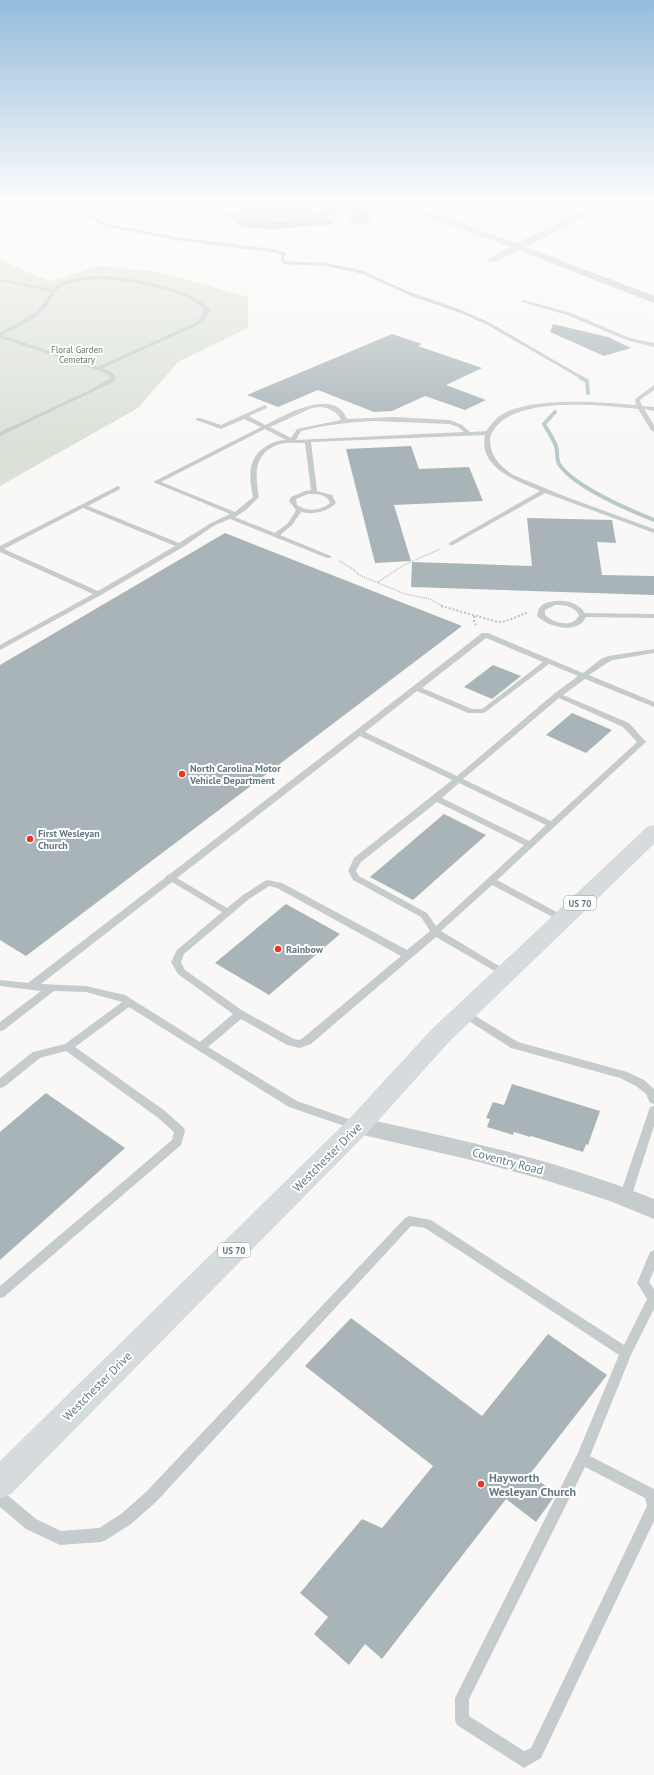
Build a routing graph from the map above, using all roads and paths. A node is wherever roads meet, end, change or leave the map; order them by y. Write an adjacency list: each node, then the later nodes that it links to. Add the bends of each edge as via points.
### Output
1 (9, 282): 5 (lane)
2 (73, 282): 5 (lane)
3 (136, 282): 10 (lane, via 191,297 203,304 206,309 204,318 196,324)
4 (607, 282): 7 (street)
5 (54, 291): 8 (lane, via 42,308 28,320)
6 (524, 300): 9 (lane, via 569,314 628,339)
7 (654, 300)
8 (0, 335): 10 (lane)
9 (654, 345)
10 (96, 369): 22 (lane, via 112,375 113,378)
11 (654, 387): 13 (lane, via 638,400)
12 (265, 407): 15 (lane)
13 (640, 407): 14 (lane); 19 (lane); 21 (lane, via 577,403 536,405 506,415 491,425)
14 (654, 409)
15 (244, 416): 16 (lane, via 221,427); 18 (lane)
16 (198, 419)
17 (344, 421): 18 (lane, via 339,412 315,405); 20 (lane, via 450,422); 24 (lane, via 299,430)
18 (265, 426): 24 (lane); 30 (lane, via 156,482)
19 (654, 430)
20 (468, 433): 21 (lane); 23 (lane)
21 (488, 433): 26 (lane, via 486,440 489,453 500,468)
22 (0, 434)
23 (308, 440): 24 (lane); 27 (lane)
24 (292, 441): 30 (lane, via 268,446 257,455 253,469 256,497)
25 (118, 488): 28 (lane)
26 (544, 491): 31 (lane); 33 (lane)
27 (314, 492): 29 (lane, via 293,498 293,504); 29 (lane, via 326,494 331,497 333,503 320,511)
28 (83, 506): 34 (lane); 35 (lane)
29 (300, 509): 32 (lane, via 290,524)
30 (233, 516): 32 (lane); 34 (lane, via 219,521)
31 (654, 531)
32 (276, 535): 36 (lane)
33 (451, 544): 37 (path, via 404,565)
34 (181, 546): 38 (lane)
35 (0, 550): 38 (lane)
36 (329, 557): 37 (path)
37 (377, 583): 39 (path, via 405,594 430,599 459,612 498,622 507,622 528,613)
38 (99, 594): 42 (lane)
39 (540, 613): 40 (lane, via 545,606 564,603 577,608); 40 (lane, via 550,623 563,625 575,624)
40 (583, 615): 41 (lane)
41 (654, 616)
42 (0, 648)
43 (654, 651): 45 (lane, via 611,658)
44 (548, 661): 45 (lane); 46 (lane, via 484,711 471,711); 46 (lane, via 484,635)
45 (584, 676): 47 (lane); 48 (lane)
46 (416, 688): 49 (lane)
47 (558, 695): 50 (lane); 52 (lane, via 626,725 642,742)
48 (654, 704)
49 (359, 732): 50 (lane); 55 (lane)
50 (457, 780): 51 (lane); 52 (lane)
51 (436, 798): 54 (lane); 59 (lane, via 357,860 352,871 356,878 424,915)
52 (552, 825): 54 (lane)
53 (652, 837): 58 (main road, Westchester Drive / US 70)
54 (531, 845): 56 (lane)
55 (170, 877): 57 (lane); 63 (lane)
56 (491, 881): 58 (lane); 59 (lane)
57 (228, 912): 60 (lane, via 268,884 279,886); 66 (lane, via 180,952 176,962 181,972)
58 (563, 919): 61 (main road, Westchester Drive / US 70)
59 (435, 932): 60 (lane); 61 (lane)
60 (408, 955): 66 (lane, via 308,1041 300,1044 291,1042)
61 (506, 974): 67 (main road, Westchester Drive / US 70)
62 (0, 983): 63 (lane)
63 (30, 987): 64 (lane)
64 (52, 988): 65 (lane, via 86,989); 68 (lane)
65 (129, 1002): 69 (lane); 70 (lane)
66 (240, 1014): 70 (lane)
67 (464, 1014): 72 (lane, via 515,1045 623,1075 650,1091); 74 (main road, Westchester Drive / US 70, via 440,1036)
68 (0, 1027)
69 (68, 1047): 71 (lane, via 37,1055); 78 (lane, via 161,1114 180,1131 177,1142)
70 (200, 1047): 74 (lane, via 293,1104)
71 (0, 1084)
72 (654, 1100)
73 (654, 1110): 75 (lane)
74 (358, 1126): 75 (street, Coventry Road, via 519,1163); 82 (main road, Westchester Drive / US 70)
75 (625, 1198): 76 (street, Coventry Road)
76 (654, 1209)
77 (654, 1255): 79 (lane, via 643,1282)
78 (0, 1293)
79 (654, 1299): 80 (lane)
80 (626, 1353): 81 (lane); 83 (lane, via 427,1223 409,1221 151,1497 126,1519 101,1535 60,1538 31,1524)
81 (582, 1459): 84 (lane, via 650,1494); 84 (lane, via 462,1698 462,1720 524,1760 536,1752)
82 (0, 1483)
83 (0, 1498)
84 (654, 1507)

